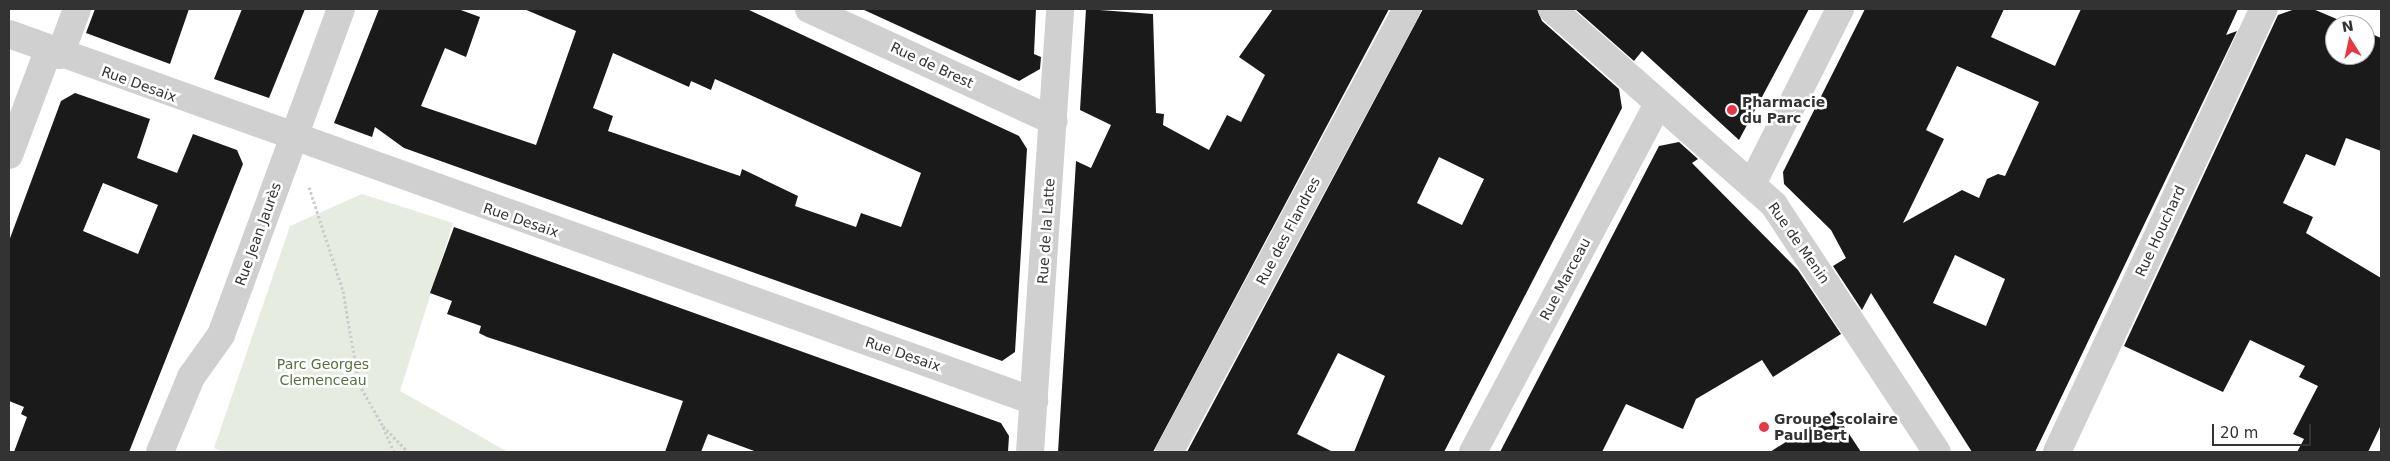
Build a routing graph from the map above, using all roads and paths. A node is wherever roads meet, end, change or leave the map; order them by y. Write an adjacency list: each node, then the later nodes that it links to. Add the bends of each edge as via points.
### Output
1 (77, 9): 10 (street)
2 (341, 9): 13 (street, Rue Jean Jaurès)
3 (809, 9): 12 (street, Rue de Brest)
4 (1060, 9): 12 (street, Rue de la Latte)
5 (1407, 9): 23 (street, Rue des Flandres)
6 (1552, 9): 11 (street, Rue de Menin)
7 (1840, 9): 15 (street)
8 (2264, 9): 26 (street, Rue Houchard)
9 (9, 34): 10 (street, Rue Desaix)
10 (54, 53): 13 (street, Rue Desaix); 14 (street)
11 (1657, 106): 15 (street, Rue de Menin); 24 (street, Rue Marceau)
12 (1054, 121): 17 (street, Rue de la Latte)
13 (293, 139): 17 (street, Rue Desaix); 19 (street, Rue Jean Jaurès, via 221,335 191,377)
14 (9, 155)
15 (1753, 182): 25 (street, Rue de Menin, via 1786,220)
16 (308, 184): 18 (path, via 343,291 359,384)
17 (1034, 401): 22 (street, Rue de la Latte)
18 (382, 426): 20 (path); 21 (path)
19 (160, 452)
20 (394, 452)
21 (408, 452)
22 (1030, 452)
23 (1169, 452)
24 (1474, 452)
25 (1938, 452)
26 (2057, 452)

